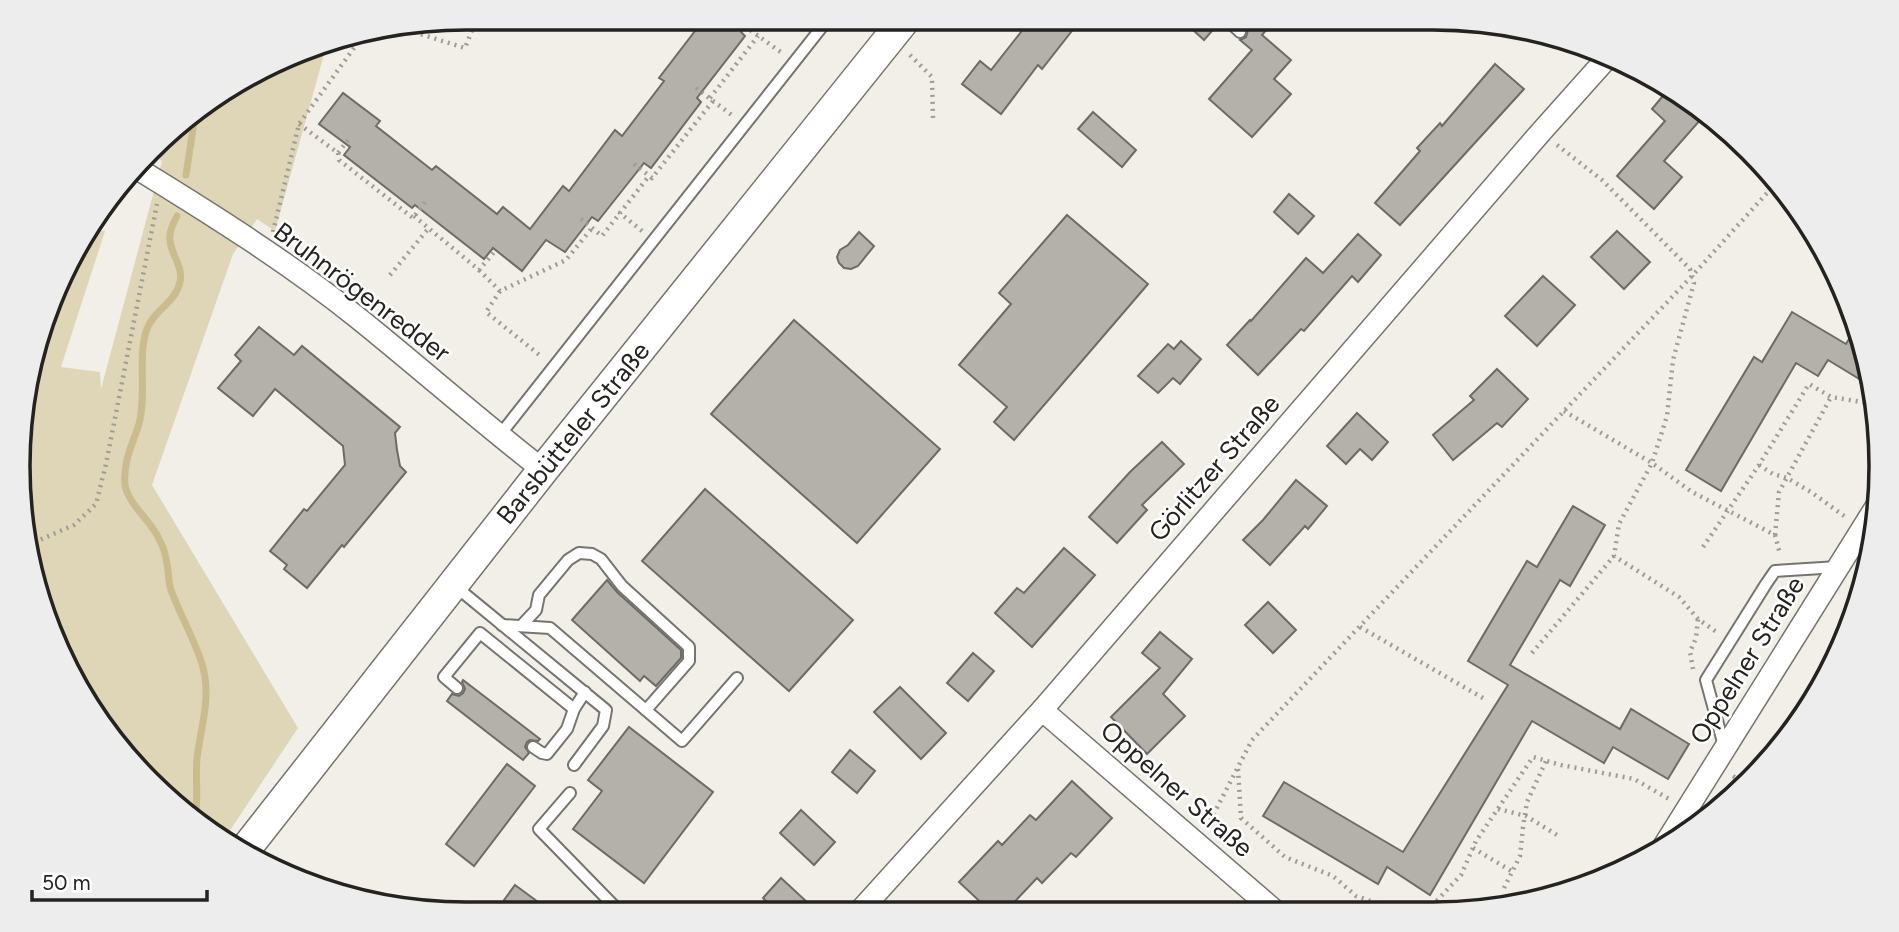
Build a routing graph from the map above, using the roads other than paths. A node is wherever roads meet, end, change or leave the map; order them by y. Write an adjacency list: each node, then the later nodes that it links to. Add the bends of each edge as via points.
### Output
1 (819, 30): 7 (lane)
2 (896, 30): 8 (main road, Barsbütteler Straße)
3 (1238, 30): 4 (lane)
4 (1240, 32)
5 (1602, 64): 18 (street, Görlitzer Straße)
6 (144, 172): 7 (street, Bruhnrögenredder, via 357,317)
7 (499, 436): 8 (street, Bruhnrögenredder)
8 (542, 470): 11 (main road, Barsbütteler Straße)
9 (1866, 522): 10 (street, Oppelner Straße)
10 (1838, 567): 21 (street, Oppelner Straße); 21 (lane, via 1774,571 1706,680)
11 (453, 584): 12 (lane); 25 (main road, Barsbütteler Straße)
12 (502, 625): 13 (lane); 16 (lane)
13 (521, 626): 19 (lane, via 550,628); 19 (lane, via 536,610 539,594 568,560 579,553 601,559 622,586 690,647 689,661)
14 (737, 678): 19 (lane, via 682,741)
15 (457, 688): 17 (lane, via 444,677 480,633)
16 (584, 692): 17 (lane); 22 (lane, via 606,710 603,726)
17 (574, 709): 20 (lane, via 567,729 547,754)
18 (1042, 709): 27 (street, Görlitzer Straße); 28 (street, Oppelner Straße)
19 (646, 710)
20 (533, 747)
21 (1725, 749): 24 (street, Oppelner Straße)
22 (574, 765)
23 (570, 793): 26 (lane, via 539,829)
24 (1674, 830)
25 (249, 845)
26 (610, 902)
27 (868, 902)
28 (1264, 902)

